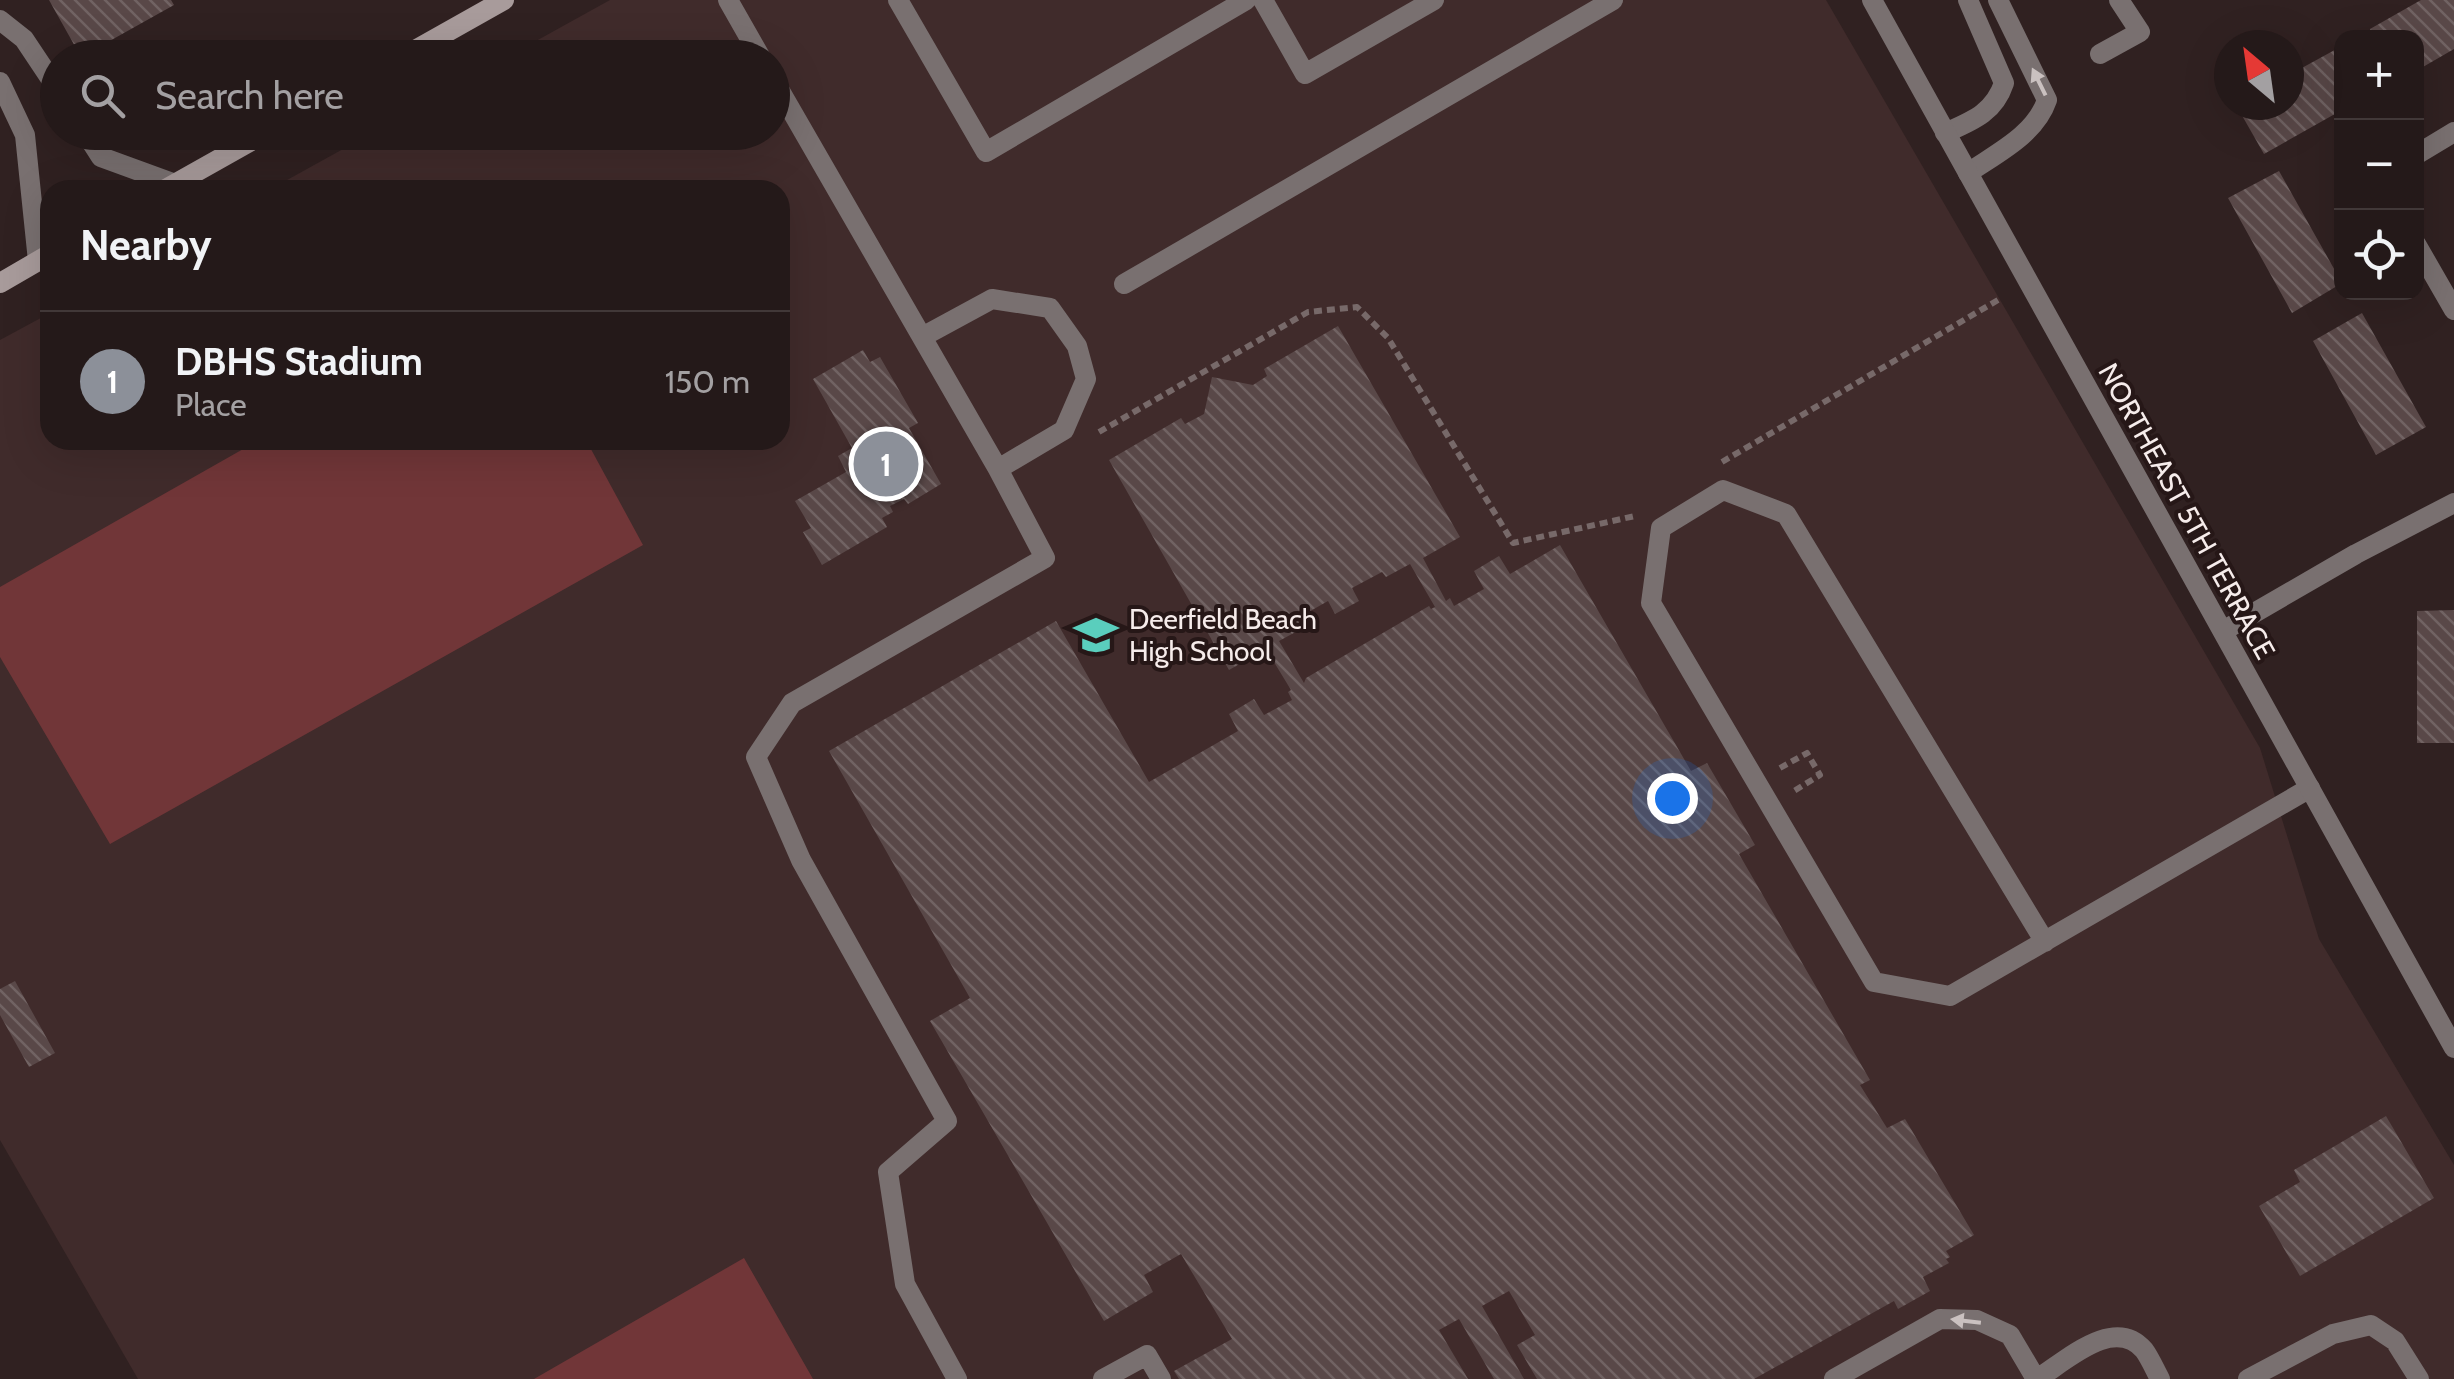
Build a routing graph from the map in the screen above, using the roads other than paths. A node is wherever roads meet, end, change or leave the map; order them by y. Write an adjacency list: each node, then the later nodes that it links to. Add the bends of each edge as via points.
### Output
1 (504, 0): 13 (street)
2 (728, 0): 14 (street)
3 (898, 0): 4 (street, via 986,152)
4 (1246, 0)
5 (1262, 0): 6 (street, via 1306,74)
6 (1434, 0)
7 (1613, 0): 31 (street)
8 (1872, 0): 20 (street, NORTHEAST 5TH TERRACE)
9 (1998, 0): 24 (street, one-way to 9, via 2026,132 2047,100)
10 (2119, 0): 15 (street, via 2140,32)
11 (1973, 2): 20 (street, via 2004,83 1983,115)
12 (0, 20): 16 (street)
13 (433, 40)
14 (751, 40)
15 (2100, 54)
16 (40, 63)
17 (0, 82): 27 (street, via 25,134)
18 (790, 109): 33 (street)
19 (2454, 132): 21 (street)
20 (1945, 134): 24 (street, NORTHEAST 5TH TERRACE)
21 (2424, 149)
22 (97, 150): 25 (street)
23 (235, 150): 26 (street)
24 (1968, 173): 36 (street, NORTHEAST 5TH TERRACE)
25 (154, 180)
26 (182, 180)
27 (40, 231)
28 (2424, 258): 32 (street)
29 (40, 259): 30 (street)
30 (0, 283)
31 (1124, 284)
32 (2454, 310)
33 (922, 338): 34 (street); 34 (street, via 992,299 1050,308 1077,346 1086,379 1064,430)
34 (998, 469): 41 (street, via 1045,558 792,703 756,757 801,860 947,1121 888,1172 905,1284)
35 (2454, 503): 36 (street)
36 (2223, 631): 37 (street, NORTHEAST 5TH TERRACE)
37 (2310, 788): 38 (street); 39 (street, NORTHEAST 5TH TERRACE)
38 (2045, 942): 38 (street, via 1950,996 1874,982 1650,603 1660,528 1723,490 1786,514)
39 (2454, 1048)
40 (2275, 1373): 47 (street); 48 (street, via 2333,1334 2370,1325 2395,1341)
41 (957, 1379)
42 (1103, 1379): 43 (street, via 1147,1354)
43 (1161, 1379)
44 (1834, 1379): 45 (street, one-way to 44, via 2010,1335 1977,1320 1940,1319)
45 (2037, 1379): 46 (street, via 2106,1337 2121,1335 2142,1348)
46 (2160, 1379)
47 (2248, 1379)
48 (2419, 1379)

